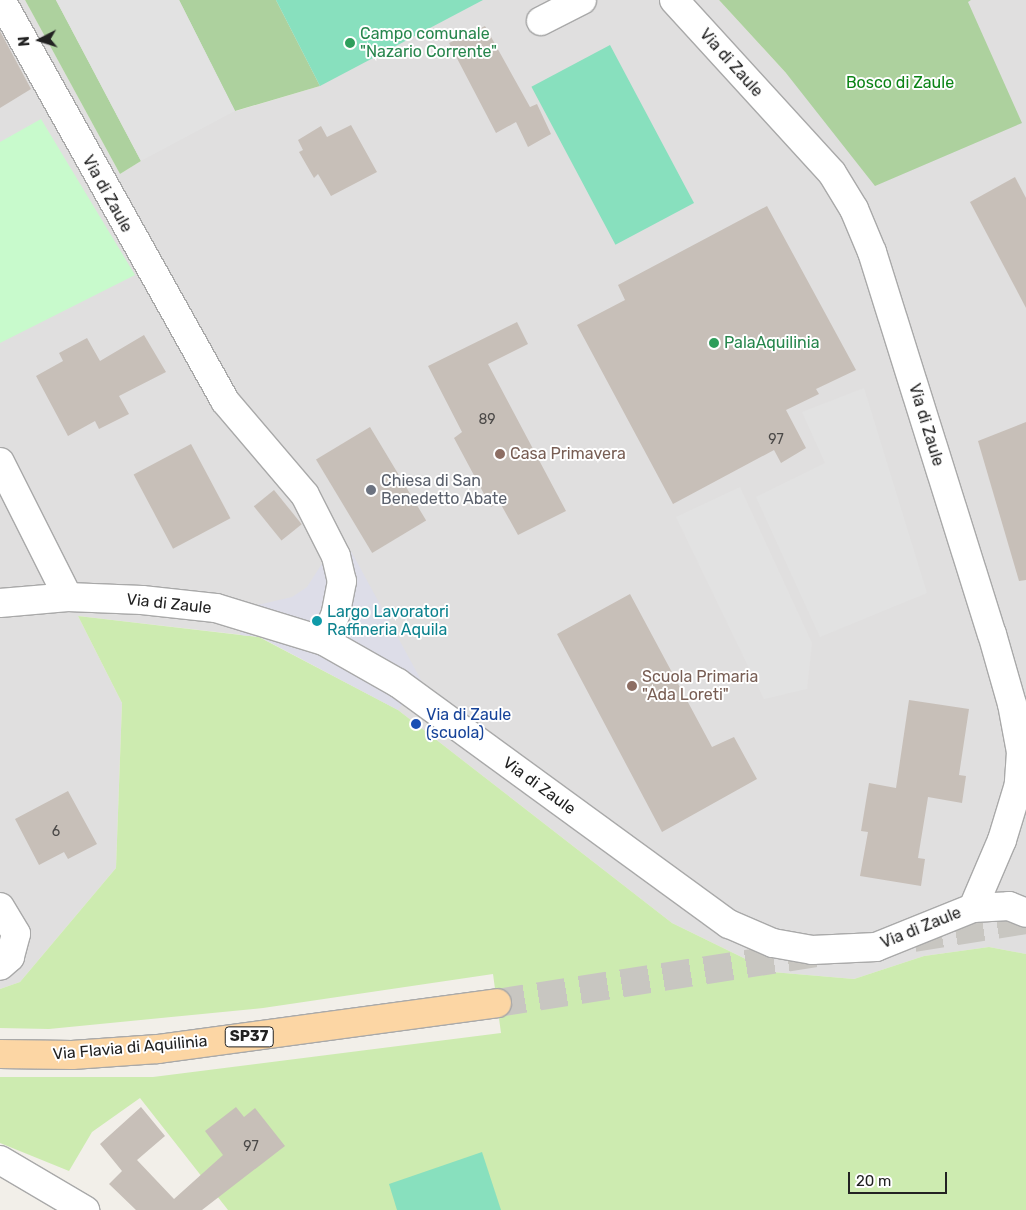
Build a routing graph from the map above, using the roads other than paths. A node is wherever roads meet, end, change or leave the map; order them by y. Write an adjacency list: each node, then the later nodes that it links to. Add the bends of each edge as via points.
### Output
1 (1, 0): 8 (street, Via di Zaule, via 225,401 305,495 336,556 342,581 336,613)
2 (582, 0): 4 (street)
3 (674, 0): 10 (street, Via di Zaule, via 832,173 854,209 872,252 992,634 1012,704 1021,752 1019,784)
4 (541, 21)
5 (0, 462): 6 (street)
6 (68, 597): 7 (street, Via di Zaule); 8 (street, Via di Zaule, via 216,608)
7 (0, 604)
8 (324, 641): 10 (street, Via di Zaule, via 398,683 729,924 773,943 812,950 876,947)
9 (0, 907): 12 (street, via 16,934 10,957)
10 (973, 908): 11 (street, Via di Zaule, via 1010,906)
11 (1026, 912)
12 (0, 966)
13 (497, 1003): 14 (main road, Via Flavia di Aquilinia / SP37, via 158,1049 72,1055)
14 (0, 1054)
15 (0, 1160): 16 (street)
16 (85, 1210)

